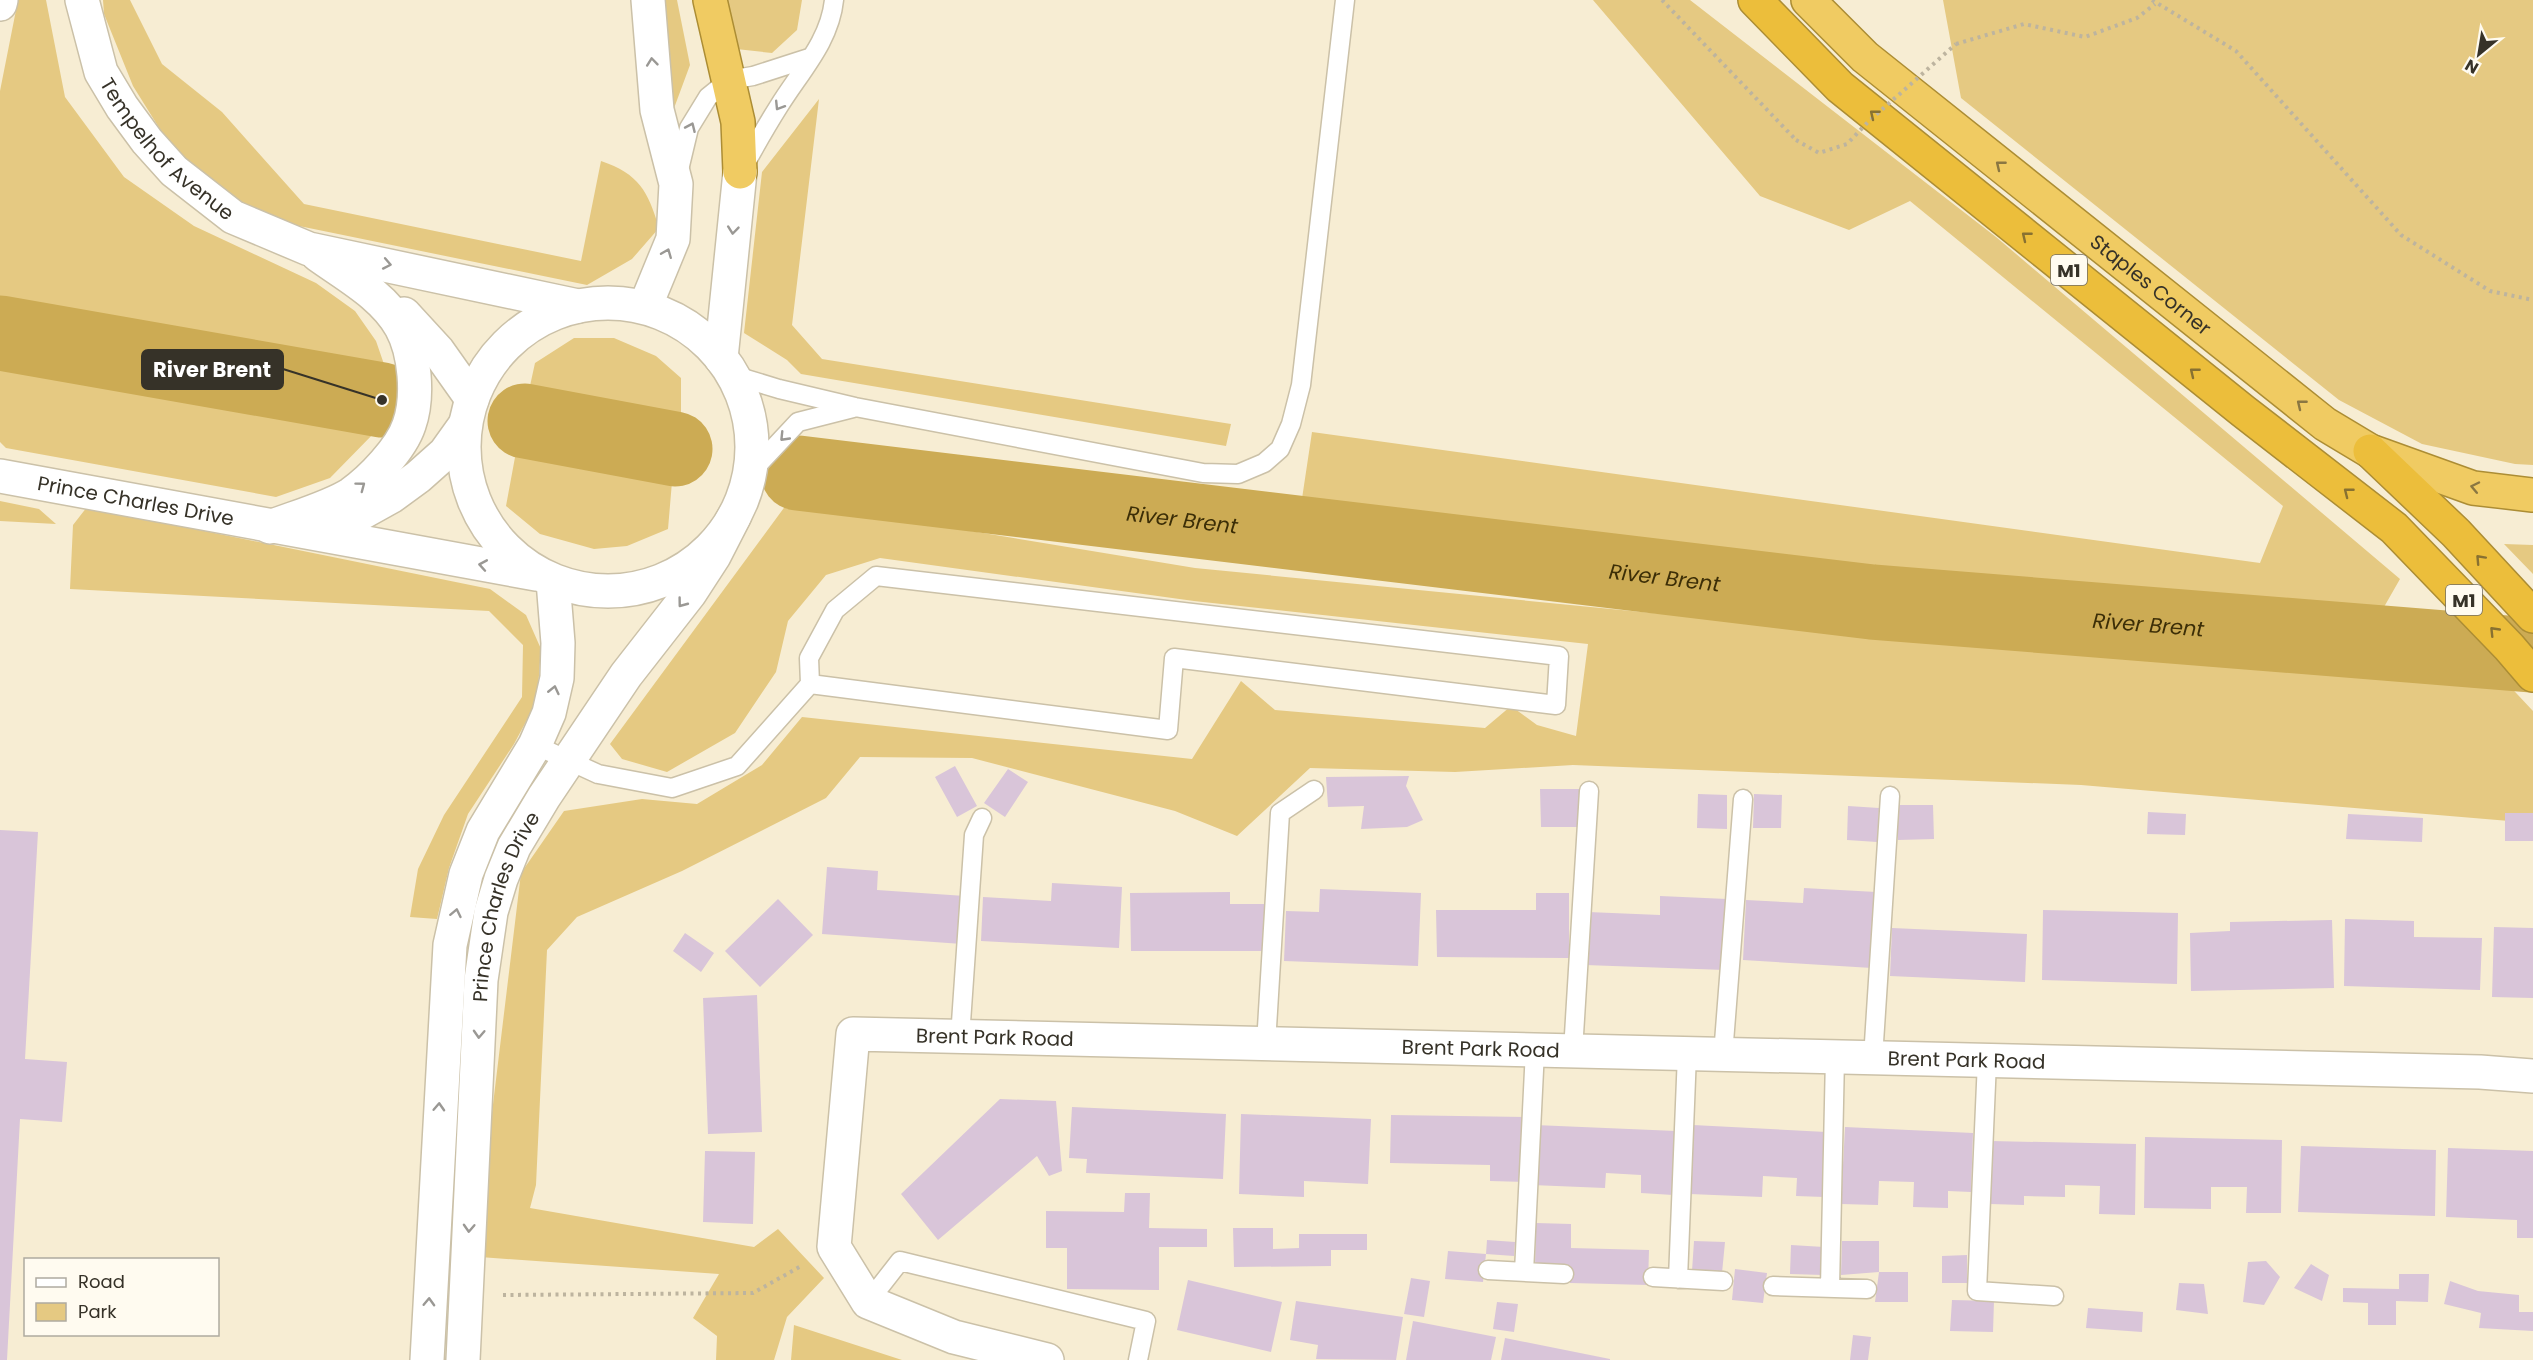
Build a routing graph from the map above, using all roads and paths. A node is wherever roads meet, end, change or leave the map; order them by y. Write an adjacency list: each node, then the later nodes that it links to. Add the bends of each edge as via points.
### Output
1 (82, 0): 16 (street, Tempelhof Avenue, via 101,72 147,141 174,171 233,218)
2 (648, 0): 15 (street, one-way to 2, via 657,110)
3 (710, 0): 13 (highway)
4 (834, 0): 11 (lane)
5 (1345, 0): 22 (lane, via 1301,385 1280,449 1264,463 1238,474 1203,473)
6 (1662, 0): 10 (path, bridge, via 1796,140 1820,153 1847,144 1956,44 2024,24 2085,37 2137,18)
7 (1755, 0): 32 (highway, M1, one-way to 7, via 2394,528 1840,87)
8 (1772, 0): 12 (highway)
9 (1808, 0): 12 (highway, Staples Corner)
10 (2154, 2): 18 (path, via 2236,51 2401,235 2490,291)
11 (812, 57): 13 (lane); 14 (lane, one-way to 14)
12 (1865, 57): 24 (highway, Staples Corner, one-way to 12, via 2325,424)
13 (729, 80): 14 (highway, via 738,122); 15 (lane, one-way to 13, via 689,128 708,97)
14 (740, 172): 21 (street, one-way to 21)
15 (676, 183): 20 (street, one-way to 15, via 673,239)
16 (309, 249): 17 (street, Tempelhof Avenue); 19 (street, Tempelhof Avenue, one-way to 19)
17 (373, 294): 23 (street, Tempelhof Avenue, via 409,317 438,351); 29 (street, Tempelhof Avenue, one-way to 17, via 348,495 375,476 409,425 415,384 411,350 400,325)
18 (2533, 300)
19 (578, 306): 20 (street, via 612,303); 23 (street, Prince Charles Drive, via 543,318 513,338 488,366)
20 (645, 308): 21 (street, via 687,326)
21 (727, 366): 22 (lane); 25 (street, via 746,405 752,438)
22 (855, 407): 25 (lane, one-way to 25, via 798,422)
23 (468, 412): 29 (street, Prince Charles Drive, via 445,453 392,496 356,516); 30 (street, via 465,470 479,512 505,548)
24 (2370, 451): 27 (highway, Staples Corner, one-way to 24, via 2473,488); 31 (highway, M1, one-way to 24, via 2456,533)
25 (751, 472): 28 (street)
26 (0, 476): 29 (street, Prince Charles Drive)
27 (2533, 495)
28 (734, 517): 30 (street, via 707,552 671,578 628,590 583,590); 35 (street, Prince Charles Drive, one-way to 35, via 690,593 626,675)
29 (270, 527): 30 (street, Prince Charles Drive, one-way to 29)
30 (547, 578): 34 (street, Prince Charles Drive, one-way to 30, via 549,713 557,678 558,644)
31 (2533, 616)
32 (2533, 675)
33 (810, 684): 33 (lane, via 1167,730 1174,658 1556,705 1559,656 876,576 835,610 809,658); 35 (lane, via 738,766 672,788 598,774)
34 (535, 745): 35 (lane); 65 (street, Prince Charles Drive, one-way to 34, via 450,945 458,902 474,853 490,818)
35 (569, 759): 61 (street, Prince Charles Drive, one-way to 61, via 514,847 490,912 482,980)
36 (1314, 790): 42 (lane, via 1280,813)
37 (1589, 791): 44 (lane)
38 (1890, 796): 48 (lane)
39 (1743, 799): 46 (lane)
40 (982, 818): 41 (lane, via 974,835)
41 (960, 1037): 42 (street, Brent Park Road); 51 (street, Brent Park Road, via 853,1034)
42 (1266, 1044): 43 (street, Brent Park Road)
43 (1535, 1050): 44 (street, Brent Park Road); 53 (lane)
44 (1572, 1051): 45 (street, Brent Park Road)
45 (1687, 1054): 46 (street, Brent Park Road); 56 (lane)
46 (1723, 1055): 47 (street, Brent Park Road)
47 (1834, 1057): 48 (street, Brent Park Road); 59 (lane)
48 (1874, 1058): 49 (street, Brent Park Road)
49 (1987, 1061): 50 (street, Brent Park Road); 62 (lane, via 1977,1292)
50 (2533, 1076)
51 (834, 1247): 61 (path, via 753,1293); 63 (street)
52 (1488, 1269): 53 (lane)
53 (1524, 1272): 54 (lane)
54 (1564, 1274)
55 (1653, 1277): 56 (lane)
56 (1678, 1279): 57 (lane)
57 (1723, 1281)
58 (1773, 1286): 59 (lane)
59 (1830, 1287): 60 (lane)
60 (1867, 1289)
61 (466, 1296): 66 (street, Prince Charles Drive)
62 (2054, 1296)
63 (868, 1302): 64 (street); 68 (lane, via 900,1261 1146,1321)
64 (954, 1348): 67 (street)
65 (427, 1360)
66 (464, 1360)
67 (1047, 1360)
68 (1138, 1360)

